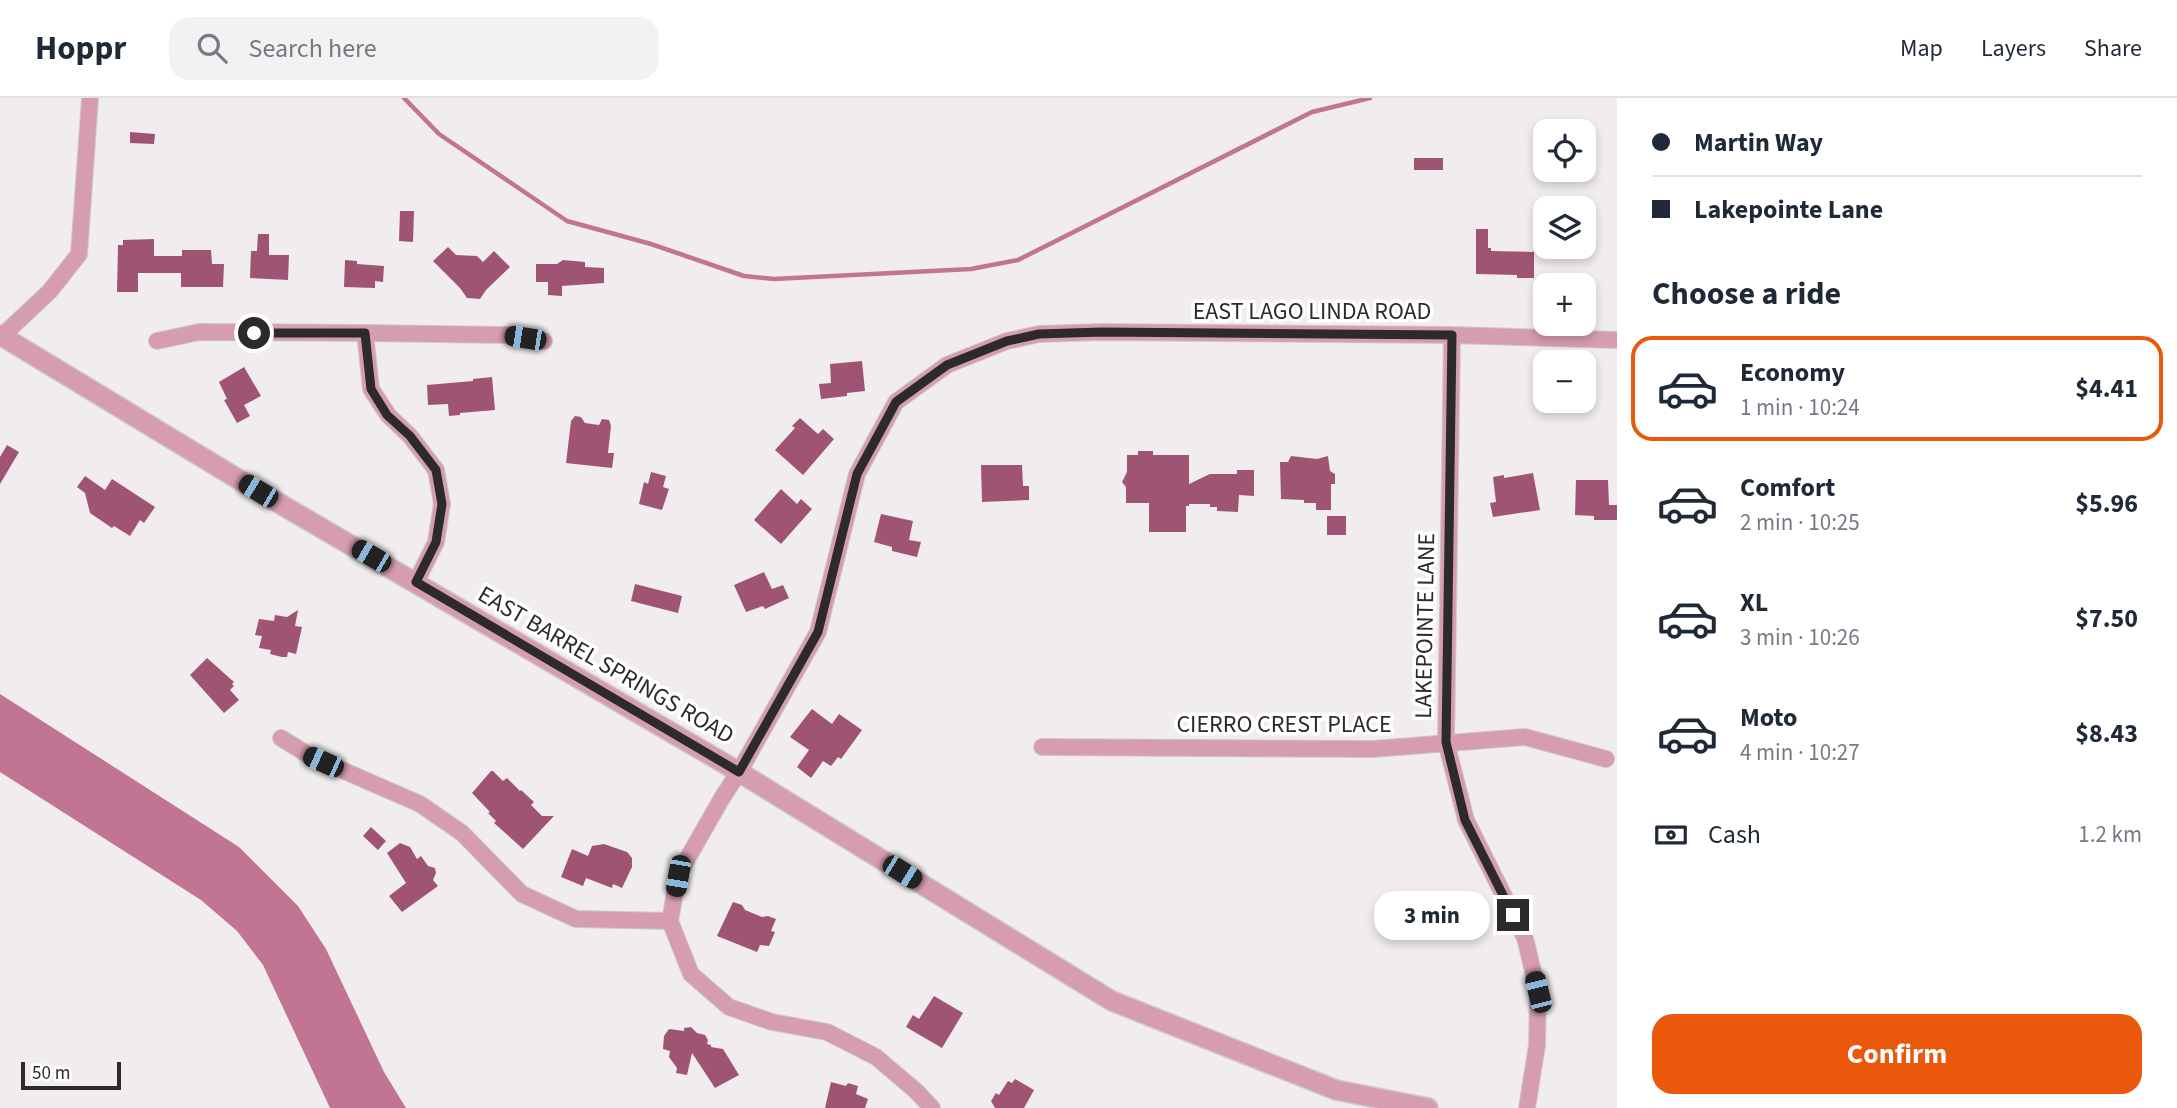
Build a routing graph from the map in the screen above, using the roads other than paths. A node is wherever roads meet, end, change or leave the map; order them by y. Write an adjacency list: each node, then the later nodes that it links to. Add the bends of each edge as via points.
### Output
1 (90, 98): 4 (street, via 79,254 50,291)
2 (365, 333): 6 (street, via 199,332); 7 (street, via 506,335); 8 (street, via 371,389 387,415 436,470 442,504 436,542)
3 (1452, 335): 5 (street, EAST LAGO LINDA ROAD); 10 (street, LAKEPOINTE LANE); 13 (street, EAST LAGO LINDA ROAD, via 1039,334 1007,341 947,365 896,402 857,474 818,632)
4 (1, 336): 8 (street, EAST BARREL SPRINGS ROAD)
5 (1617, 340)
6 (157, 341)
7 (544, 341)
8 (416, 582): 13 (street, EAST BARREL SPRINGS ROAD)
9 (281, 738): 14 (street, via 310,756 420,804 462,833 522,894 576,919)
10 (1446, 742): 11 (street, CIERRO CREST PLACE, via 1373,749); 12 (street, CIERRO CREST PLACE, via 1525,737); 17 (street, LAKEPOINTE LANE, via 1465,820 1525,938 1538,992 1537,1045)
11 (1042, 747)
12 (1606, 759)
13 (739, 772): 14 (street, EAST LAGO LINDA ROAD, via 678,876); 16 (street, EAST BARREL SPRINGS ROAD, via 1112,1001 1336,1090)
14 (670, 921): 15 (street, via 691,974 729,1007 772,1022 827,1032 876,1057)
15 (932, 1108)
16 (1429, 1108)
17 (1527, 1108)

